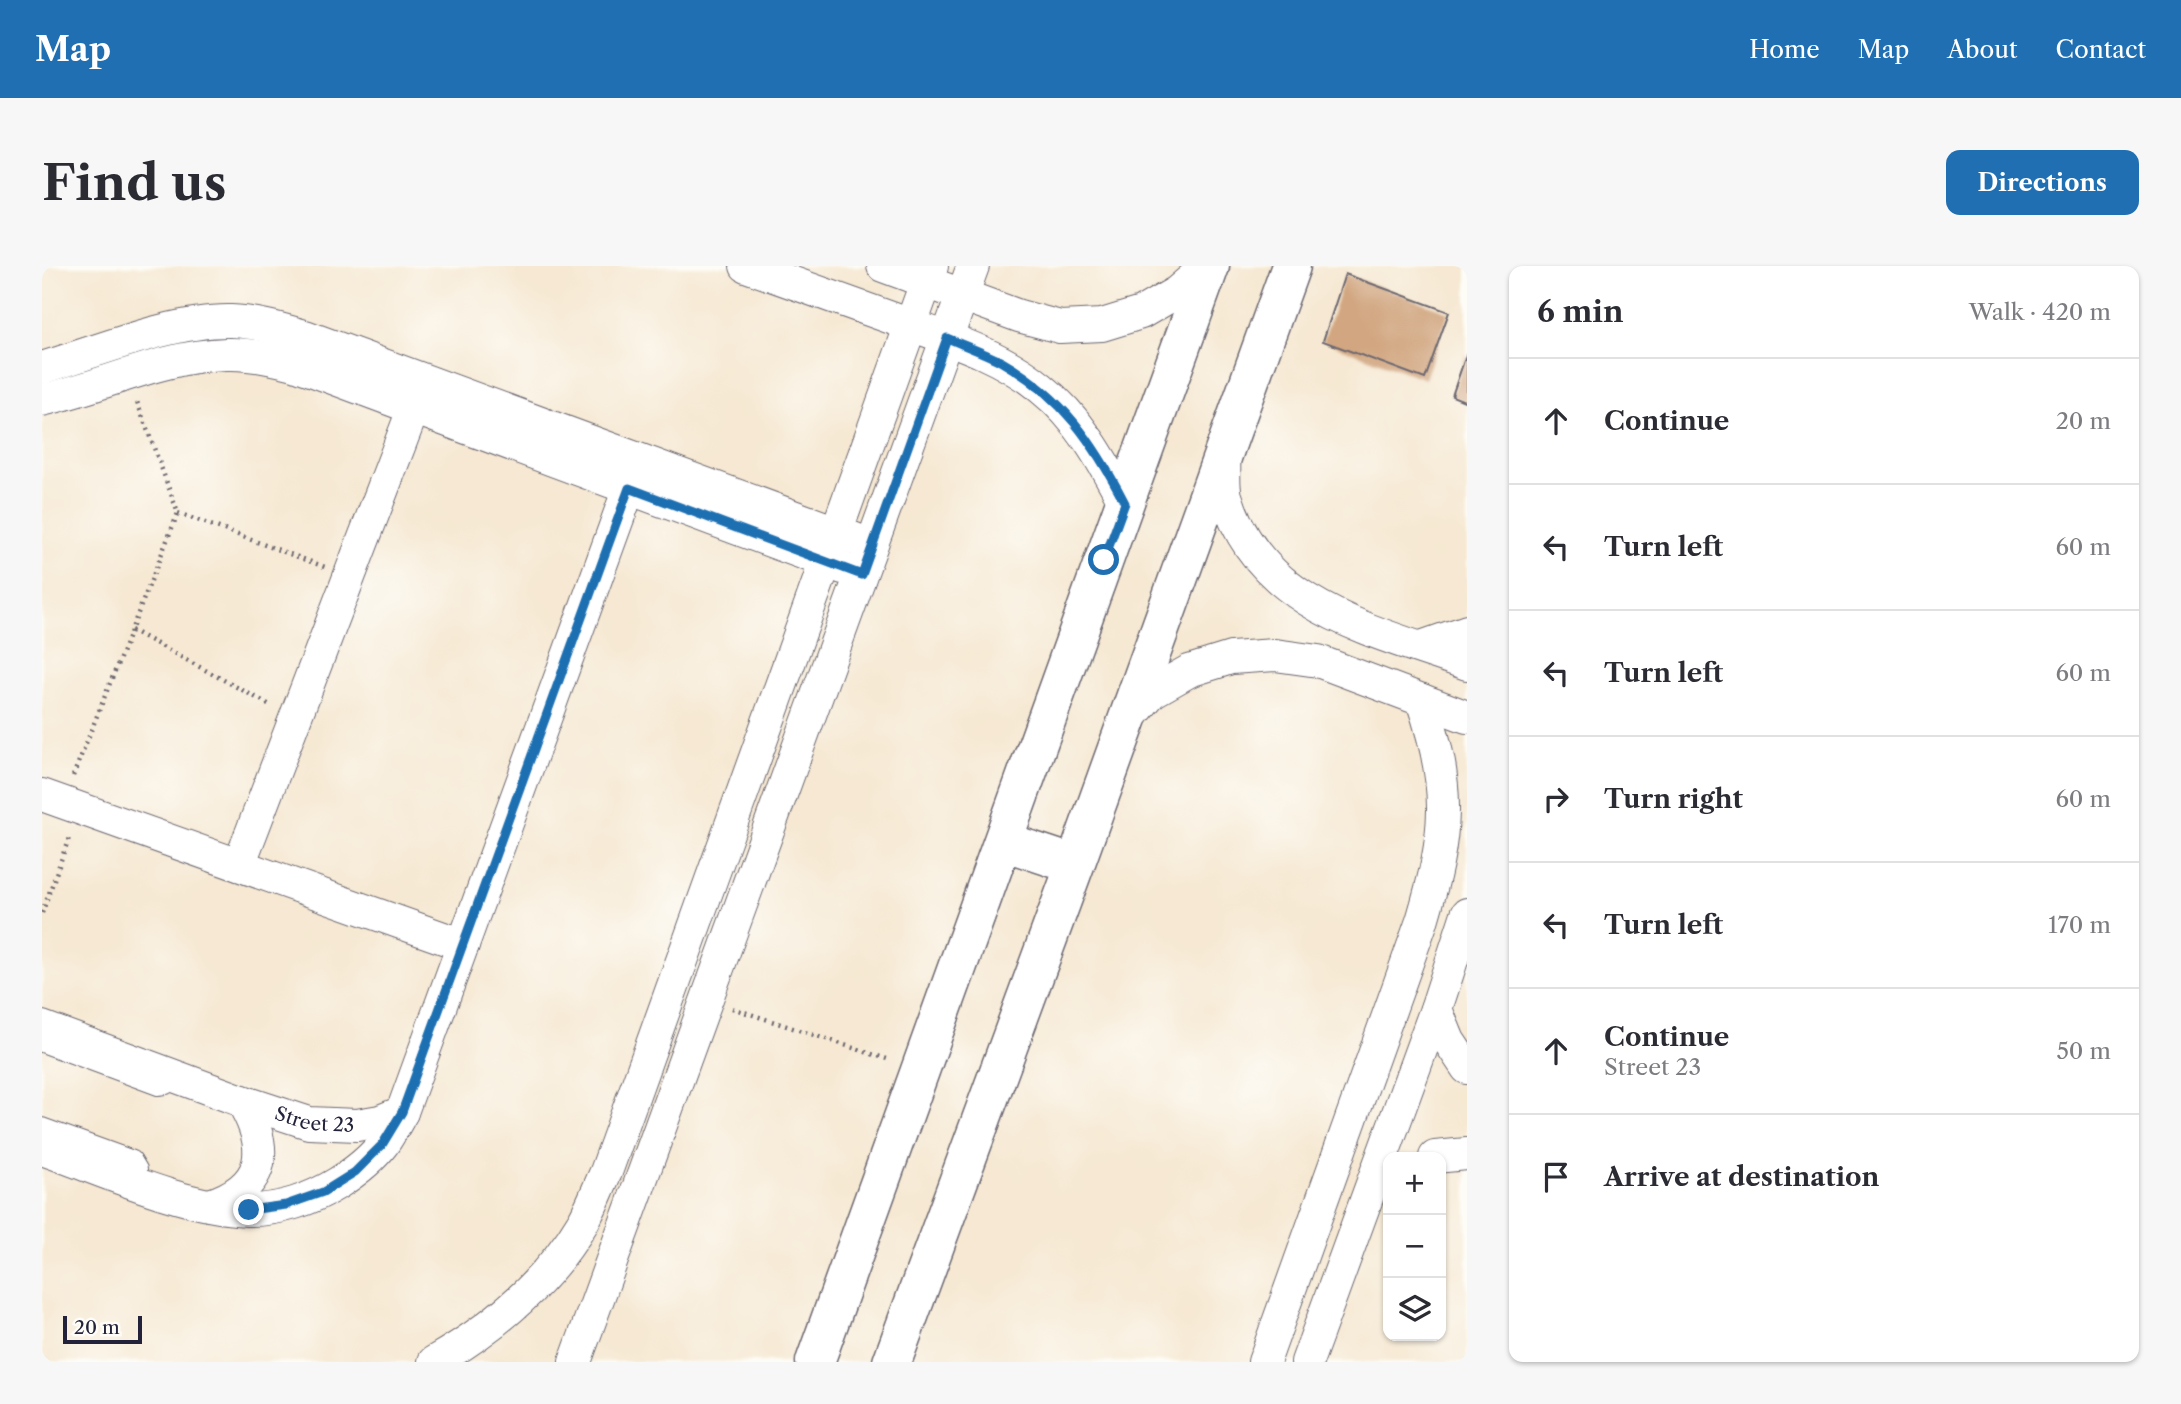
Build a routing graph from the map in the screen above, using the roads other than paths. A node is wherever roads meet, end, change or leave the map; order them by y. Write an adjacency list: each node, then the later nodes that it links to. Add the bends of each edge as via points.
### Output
1 (746, 266): 7 (street)
2 (883, 266): 5 (street)
3 (1209, 266): 6 (street, via 1141,313 1102,326 1060,327 1019,316); 14 (street)
4 (1291, 266): 12 (street)
5 (930, 274): 6 (street); 7 (street)
6 (968, 281): 8 (street)
7 (911, 325): 8 (street); 15 (street)
8 (947, 338): 14 (street, via 1001,362 1041,388 1075,421); 16 (street)
9 (42, 368): 10 (street, via 192,324 231,321 305,336)
10 (420, 394): 11 (street, via 262,356 228,354 193,357); 13 (street); 15 (street); 27 (street)
11 (42, 400)
12 (1224, 452): 17 (street, via 1226,495 1242,533 1266,567 1298,595); 24 (street)
13 (629, 488): 15 (street); 30 (street)
14 (1125, 503): 26 (street)
15 (831, 547): 16 (street); 46 (street, via 606,1172 584,1220 531,1292 487,1328)
16 (867, 560): 47 (street)
17 (1334, 616): 19 (street); 20 (street, via 1318,631)
18 (1467, 631): 19 (street)
19 (1421, 648): 21 (street)
20 (1318, 662): 22 (street); 24 (street, via 1275,655 1231,658 1189,671 1152,692)
21 (1467, 664)
22 (1422, 700): 23 (street); 45 (street, via 1441,771 1444,808 1433,883)
23 (1467, 717)
24 (1127, 722): 28 (street)
25 (61, 802): 27 (street)
26 (1003, 841): 28 (street); 48 (street)
27 (239, 865): 30 (street)
28 (1075, 865): 49 (street)
29 (1467, 914): 31 (street)
30 (463, 945): 37 (street)
31 (1436, 1009): 34 (street); 43 (street)
32 (42, 1027): 35 (street, Street 23)
33 (42, 1044): 35 (lane, via 158,1087 169,1084)
34 (1467, 1068)
35 (174, 1076): 36 (street, Street 23)
36 (242, 1101): 37 (street, Street 23, via 333,1126 380,1121); 44 (street, via 260,1145 257,1166 247,1185 231,1198)
37 (402, 1112): 44 (street, Street 23, via 382,1145 355,1172 323,1192 286,1205 249,1210)
38 (42, 1126): 42 (lane, via 133,1159 139,1169)
39 (42, 1149): 42 (street, Street 23)
40 (1467, 1154): 41 (street)
41 (1446, 1156)
42 (136, 1182): 44 (street, Street 23)
43 (1380, 1182): 50 (street)
44 (210, 1205)
45 (1270, 1360)
46 (433, 1362)
47 (575, 1362)
48 (815, 1362)
49 (892, 1362)
50 (1307, 1362)

